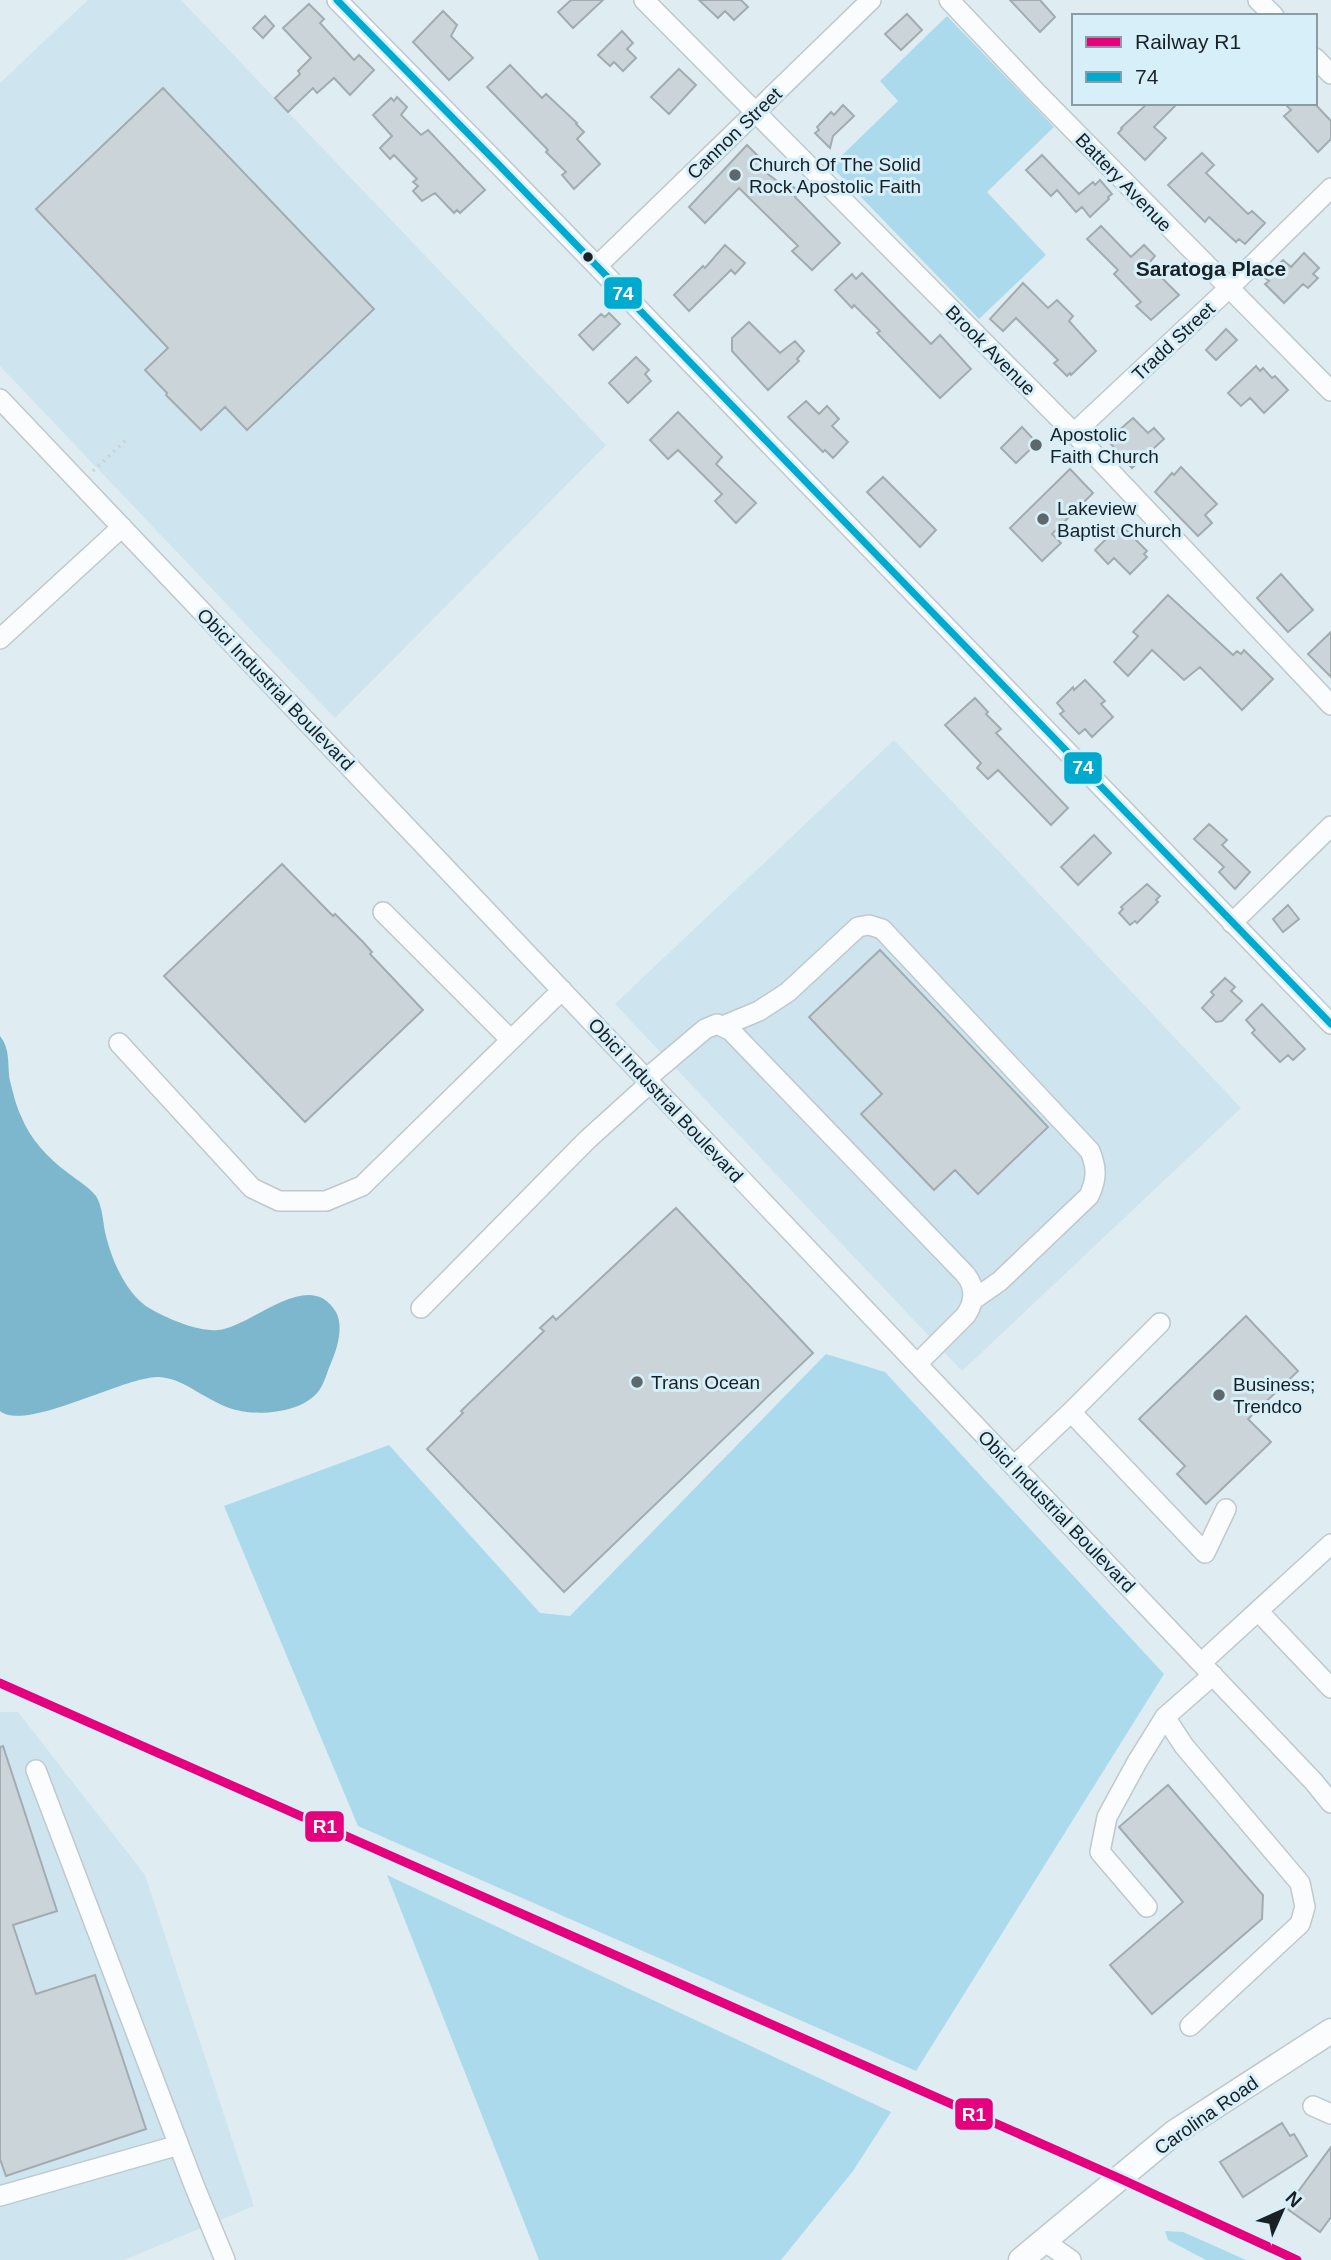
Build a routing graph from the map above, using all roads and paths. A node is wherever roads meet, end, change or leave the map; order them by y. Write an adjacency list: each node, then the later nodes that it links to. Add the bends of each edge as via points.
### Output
1 (337, 0): 11 (street)
2 (644, 0): 9 (street, Brook Avenue)
3 (871, 0): 9 (street, Cannon Street)
4 (949, 0): 12 (street, Battery Avenue)
5 (1258, 0): 6 (street)
6 (1272, 14)
7 (1317, 60): 8 (street)
8 (1331, 74)
9 (756, 113): 11 (street, Cannon Street); 15 (street, Brook Avenue)
10 (1331, 188): 12 (street, Tradd Street)
11 (597, 266): 23 (street)
12 (1229, 288): 13 (street, Battery Avenue); 15 (street, Tradd Street)
13 (1331, 391)
14 (0, 399): 17 (street, Obici Industrial Boulevard)
15 (1074, 433): 20 (street, Brook Avenue)
16 (127, 439): 17 (path)
17 (80, 483): 18 (street, Obici Industrial Boulevard)
18 (122, 527): 19 (street); 24 (street, Obici Industrial Boulevard)
19 (1, 635)
20 (1331, 705)
21 (1331, 826): 23 (street)
22 (383, 912): 27 (street)
23 (1232, 923): 25 (street)
24 (562, 990): 27 (street); 29 (street, Obici Industrial Boulevard)
25 (1331, 1024)
26 (723, 1026): 29 (street, via 705,1029); 30 (street, via 766,1065 965,1274); 30 (street, via 760,1011 788,992 858,927 882,929 1090,1151 1096,1182 1089,1196 1000,1281)
27 (511, 1040): 28 (street, via 362,1186 314,1201 279,1201 251,1188)
28 (119, 1043)
29 (648, 1081): 31 (street); 33 (street, Obici Industrial Boulevard)
30 (973, 1300): 33 (street, via 966,1315)
31 (421, 1308)
32 (1160, 1323): 34 (street)
33 (917, 1364): 35 (street, Obici Industrial Boulevard)
34 (1071, 1412): 35 (street); 36 (street, via 1205,1553)
35 (1014, 1466): 39 (street, Obici Industrial Boulevard)
36 (1226, 1509)
37 (1331, 1544): 38 (street)
38 (1258, 1611): 39 (street); 40 (street)
39 (1207, 1669): 41 (street); 43 (street, Obici Industrial Boulevard)
40 (1331, 1688)
41 (1165, 1717): 44 (street, via 1107,1816 1100,1852); 45 (street, via 1184,1746 1300,1883 1305,1907 1300,1924)
42 (36, 1770): 49 (street)
43 (1331, 1803)
44 (1147, 1908)
45 (1190, 2026)
46 (1331, 2031): 51 (main road, Carolina Road, via 1175,2132)
47 (1312, 2106): 48 (street)
48 (1331, 2114)
49 (179, 2145): 50 (street); 52 (street)
50 (0, 2196)
51 (1044, 2241): 53 (main road, Carolina Road); 54 (street)
52 (225, 2260)
53 (1022, 2260)
54 (1071, 2260)

